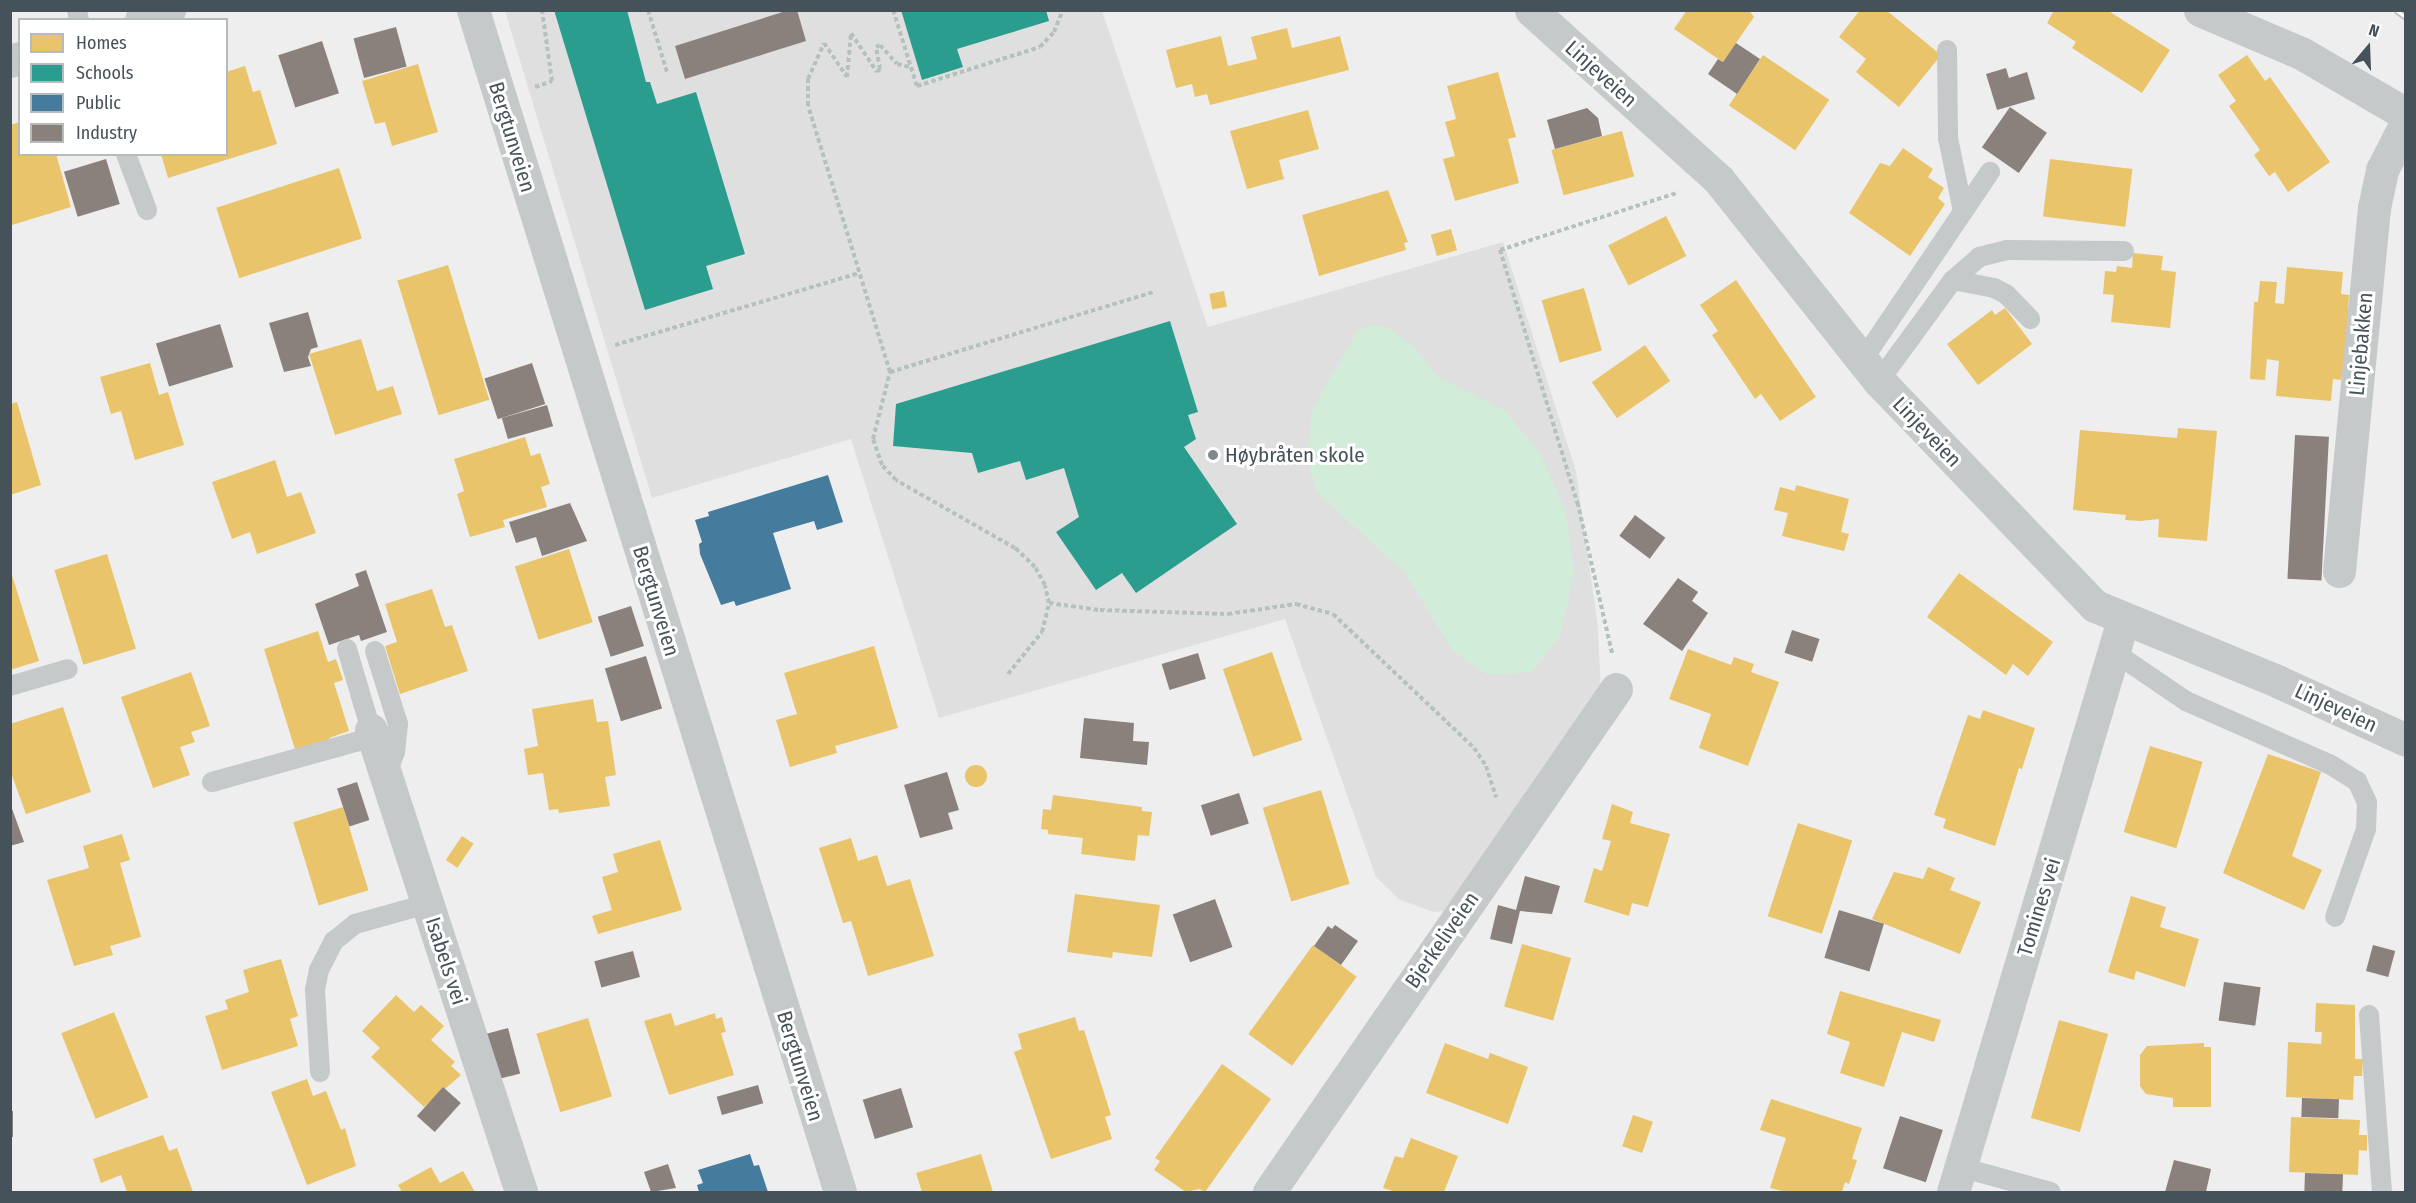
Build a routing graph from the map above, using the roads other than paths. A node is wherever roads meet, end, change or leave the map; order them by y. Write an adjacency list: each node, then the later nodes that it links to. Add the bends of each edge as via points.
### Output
1 (169, 10): 5 (street)
2 (473, 10): 35 (street, Bergtunveien)
3 (1531, 10): 16 (street, Linjeveien, via 1719,180)
4 (2200, 10): 7 (street, via 2301,52)
5 (147, 18)
6 (1947, 50): 12 (lane, via 1948,138)
7 (2406, 114)
8 (2406, 123): 17 (street, Linjebakken, via 2382,170 2374,208)
9 (127, 156): 11 (lane)
10 (1990, 172): 12 (lane)
11 (147, 210)
12 (1963, 211): 16 (lane)
13 (2124, 251): 14 (lane, via 1990,253 1968,264)
14 (1953, 280): 15 (lane, via 2006,294); 16 (lane)
15 (2030, 319)
16 (1871, 370): 18 (street, Linjeveien, via 2095,606)
17 (2339, 571)
18 (2123, 620): 21 (street, Tomines vei); 26 (street, Linjeveien, via 2279,682)
19 (348, 649): 25 (lane)
20 (375, 651): 27 (lane, via 398,724 395,752)
21 (2114, 652): 30 (lane, via 2186,701 2357,780 2367,802 2366,829); 33 (street, Tomines vei)
22 (68, 669): 23 (lane)
23 (10, 686)
24 (1616, 689): 36 (street, Bjerkeliveien)
25 (372, 733): 27 (street, Isabels vei); 28 (lane)
26 (2406, 740)
27 (386, 775): 29 (street, Isabels vei)
28 (212, 782)
29 (427, 904): 32 (lane, via 355,924 334,941 319,970 315,990); 34 (street, Isabels vei)
30 (2335, 917)
31 (2369, 1015): 38 (lane)
32 (320, 1072)
33 (1957, 1180): 37 (lane)
34 (520, 1192)
35 (840, 1192)
36 (1269, 1192)
37 (2051, 1192)
38 (2382, 1192)

